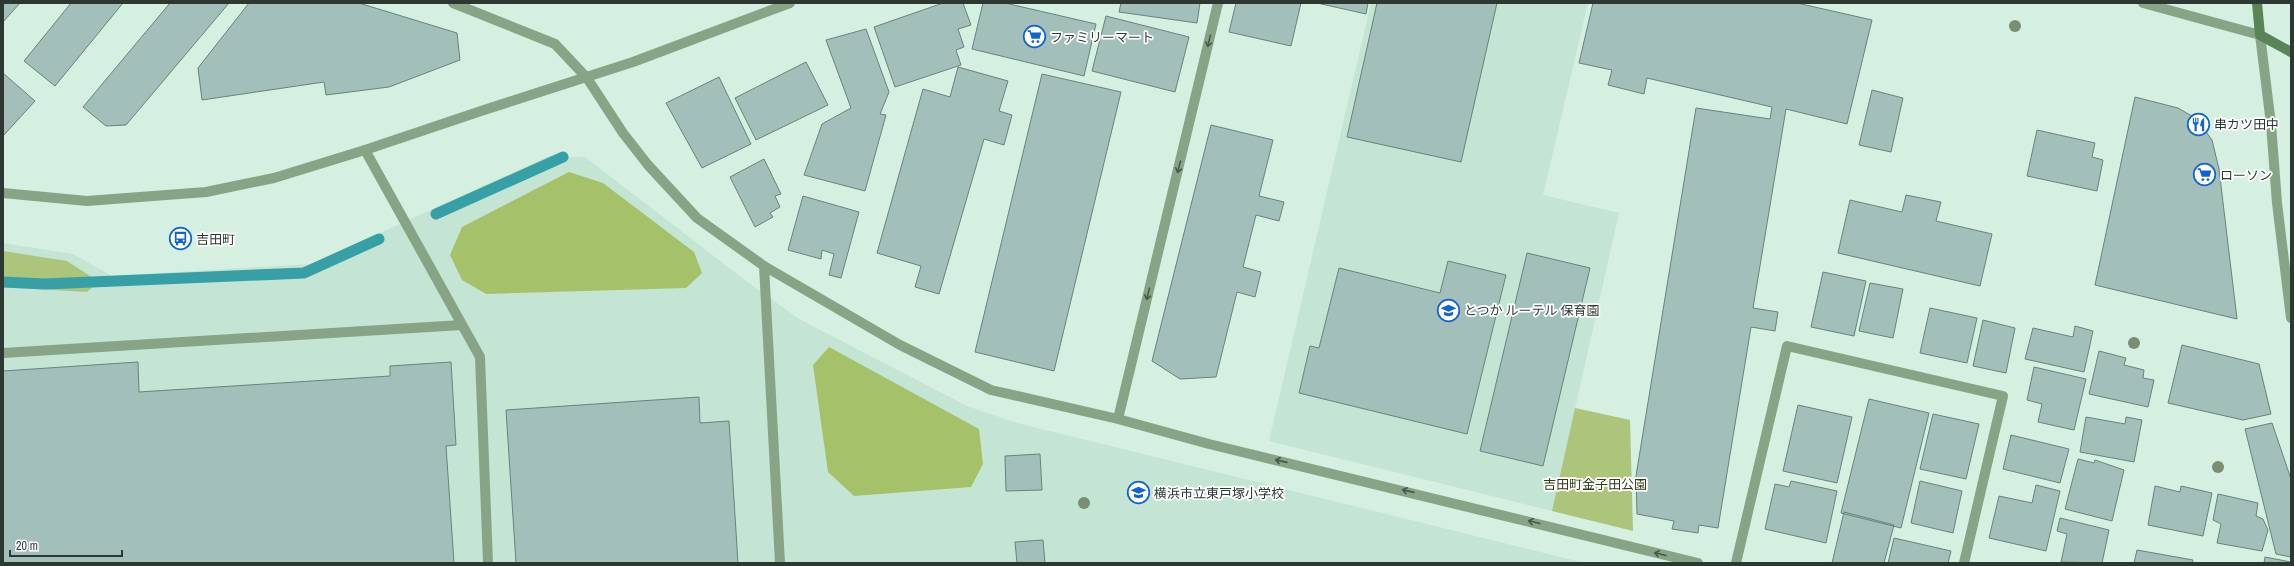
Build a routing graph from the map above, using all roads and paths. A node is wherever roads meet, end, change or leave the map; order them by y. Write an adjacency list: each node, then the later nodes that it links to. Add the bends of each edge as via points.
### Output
1 (454, 3): 8 (street, via 555,44)
2 (790, 3): 8 (street)
3 (1218, 3): 15 (street, one-way to 15)
4 (2143, 3): 6 (street)
5 (2258, 3): 6 (main road)
6 (2260, 35): 7 (main road); 12 (street, via 2271,124 2276,203)
7 (2291, 52)
8 (587, 78): 9 (street); 11 (street, via 623,133 672,192 697,218)
9 (365, 150): 10 (street, via 274,178 206,192 87,201); 13 (street)
10 (3, 193)
11 (764, 266): 15 (street, via 900,345 992,390); 17 (street)
12 (2291, 318)
13 (462, 325): 14 (street); 16 (street, via 480,356)
14 (3, 353)
15 (1118, 419): 18 (street, one-way to 15, via 1208,444)
16 (488, 563)
17 (780, 563)
18 (1698, 563)
19 (1736, 563): 20 (street, via 1787,346 2003,396)
20 (1964, 563)

